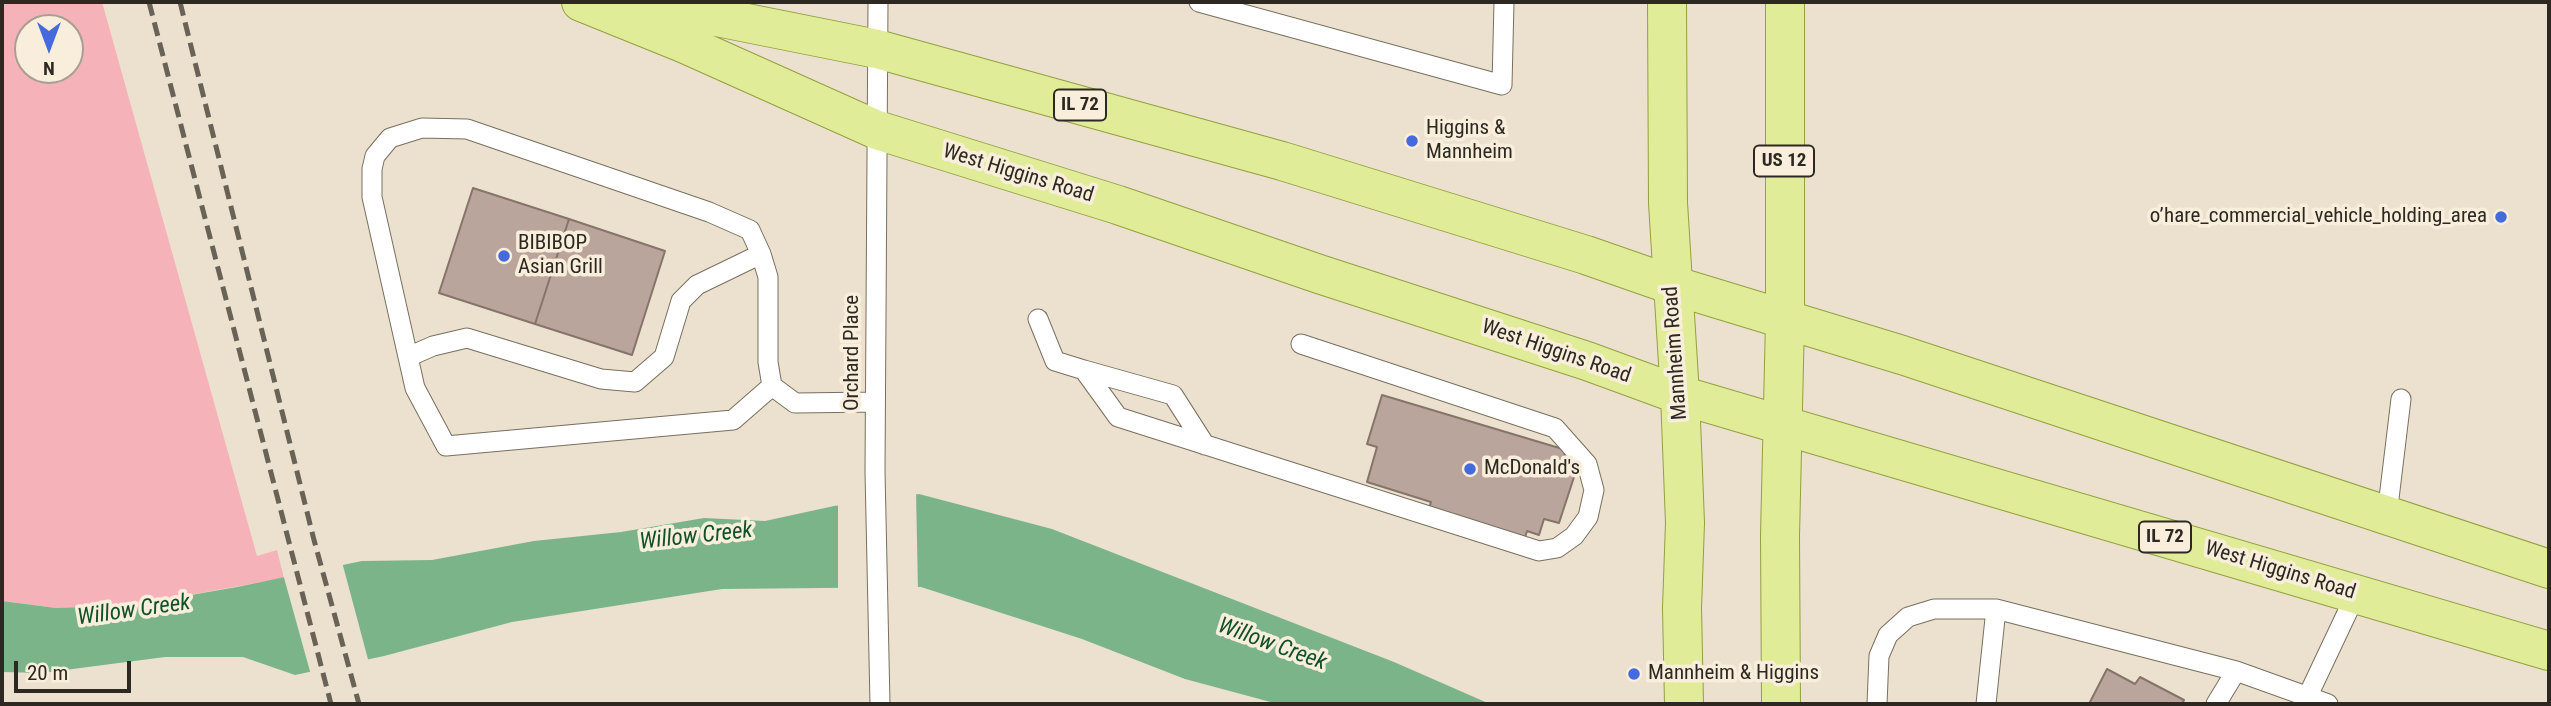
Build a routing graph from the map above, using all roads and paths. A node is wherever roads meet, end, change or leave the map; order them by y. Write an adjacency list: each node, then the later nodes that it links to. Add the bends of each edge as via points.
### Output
1 (582, 2): 9 (main road, West Higgins Road / IL 72)
2 (642, 2): 8 (main road, IL 72)
3 (878, 2): 8 (lane, Orchard Place)
4 (1199, 2): 5 (lane, via 1502,85)
5 (1504, 2)
6 (1667, 2): 11 (main road, Mannheim Road)
7 (1785, 2): 13 (main road, US 12)
8 (877, 49): 9 (lane, Orchard Place); 11 (main road, IL 72, via 1282,161)
9 (877, 130): 18 (main road, West Higgins Road / IL 72, via 1118,205); 20 (lane, Orchard Place)
10 (761, 254): 15 (lane, via 697,285 681,301 664,357 635,382 601,379 467,338); 15 (lane, via 750,230 709,212 467,129 411,131 390,138 375,156 372,169 372,197); 17 (lane, via 768,278)
11 (1672, 285): 13 (main road, IL 72); 18 (main road, Mannheim Road)
12 (1038, 319): 16 (lane, via 1055,361)
13 (1785, 321): 21 (main road, US 12); 23 (main road, IL 72, via 1902,355)
14 (1301, 344): 22 (lane, via 1555,428 1587,464 1594,490 1588,517 1566,542 1539,551)
15 (408, 357): 17 (lane, via 415,388 446,446 733,420)
16 (1084, 370): 22 (lane, via 1118,417); 22 (lane, via 1173,396)
17 (772, 386): 20 (lane, via 795,403)
18 (1680, 396): 21 (main road, West Higgins Road / IL 72); 31 (main road, Mannheim Road)
19 (2401, 399): 23 (lane)
20 (875, 402): 30 (lane, Orchard Place)
21 (1781, 424): 25 (main road, West Higgins Road / IL 72); 32 (main road, US 12)
22 (1205, 445)
23 (2387, 515): 24 (main road, IL 72)
24 (2549, 569)
25 (2356, 594): 27 (main road, West Higgins Road / IL 72); 29 (lane)
26 (1996, 609): 28 (lane); 33 (lane, via 1934,609 1908,617 1888,635 1879,656); 34 (lane)
27 (2549, 651)
28 (2236, 671): 29 (lane); 35 (lane)
29 (2306, 701): 36 (lane)
30 (880, 704)
31 (1684, 704)
32 (1781, 704)
33 (1877, 704)
34 (1986, 704)
35 (2216, 704)
36 (2328, 704)

